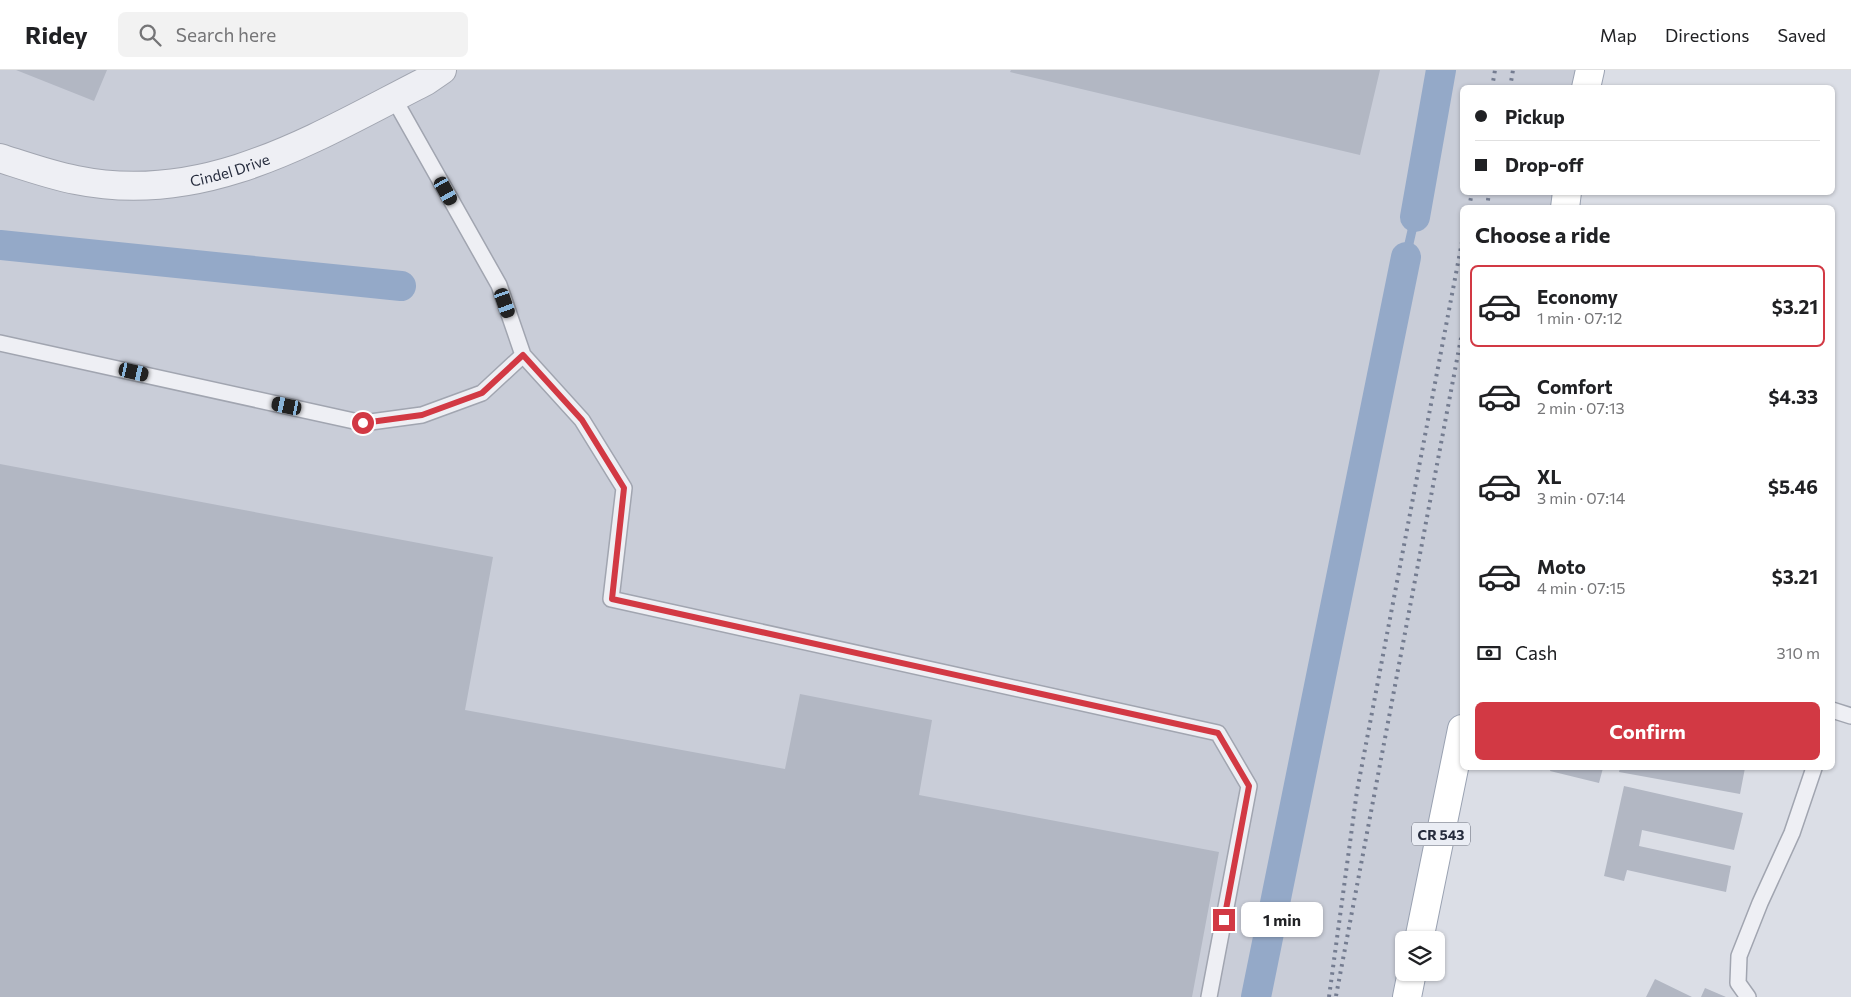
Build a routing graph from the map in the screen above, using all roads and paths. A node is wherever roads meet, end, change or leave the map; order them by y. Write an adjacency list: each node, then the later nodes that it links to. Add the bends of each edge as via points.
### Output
1 (442, 70): 4 (street, Cindel Drive)
2 (1590, 70): 3 (main road)
3 (1587, 85)
4 (393, 97): 5 (street, Cindel Drive, via 277,155 239,170 199,180 118,185 38,171); 7 (lane, via 499,285)
5 (0, 158)
6 (0, 343): 7 (lane, via 363,423 422,415 482,393)
7 (523, 355): 14 (lane, via 582,420 624,488 612,599 1218,733 1249,786)
8 (1835, 711): 9 (lane)
9 (1851, 716)
10 (1460, 738): 12 (main road, CR 543)
11 (1813, 770): 16 (lane, via 1792,833 1739,956 1738,983)
12 (1421, 931)
13 (1410, 981): 15 (main road)
14 (1209, 997)
15 (1407, 997)
16 (1748, 997)

